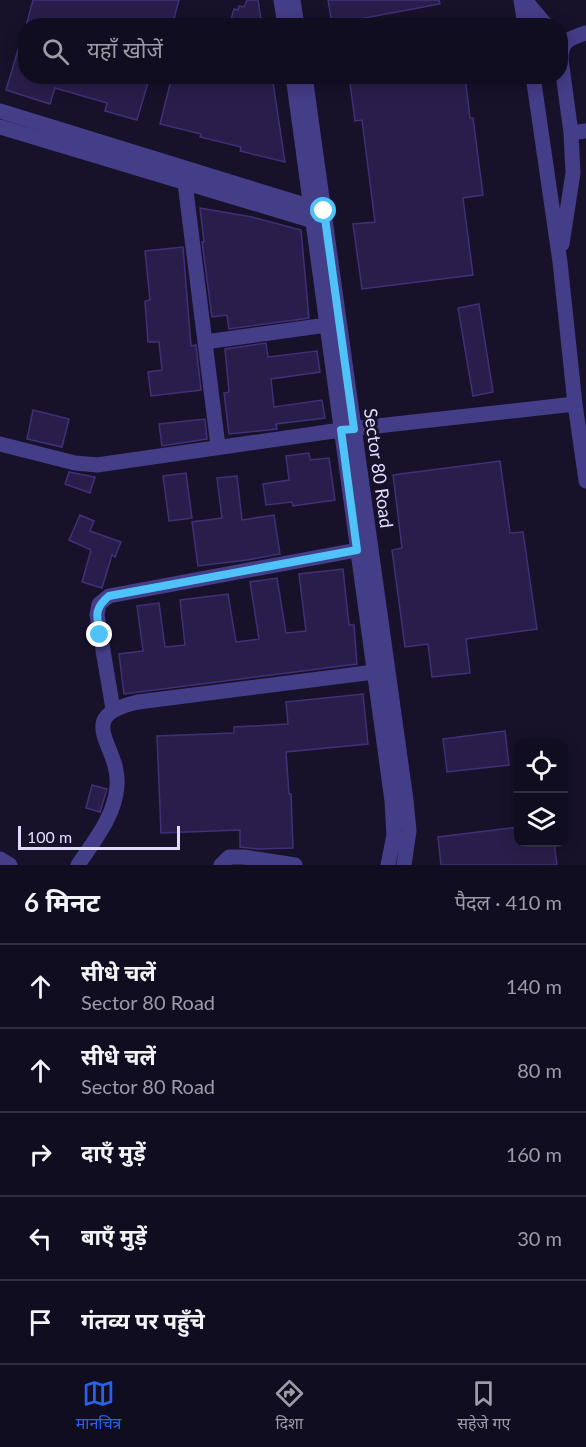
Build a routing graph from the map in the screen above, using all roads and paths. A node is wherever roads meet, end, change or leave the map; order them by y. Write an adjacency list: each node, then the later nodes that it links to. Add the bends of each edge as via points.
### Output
1 (281, 0): 4 (street)
2 (293, 0): 5 (street)
3 (523, 0): 6 (street); 7 (street)
4 (284, 18)
5 (296, 18)
6 (524, 18)
7 (540, 18)
8 (586, 33): 9 (street)
9 (568, 38)
10 (294, 84): 19 (street, Sector 80 Road)
11 (306, 84): 19 (street, Sector 80 Road)
12 (534, 84): 20 (street)
13 (567, 84): 16 (street)
14 (0, 111): 19 (street)
15 (0, 127): 18 (street)
16 (579, 132): 17 (street)
17 (579, 167): 20 (street)
18 (185, 183): 19 (street); 22 (street)
19 (318, 216): 21 (street, Sector 80 Road); 24 (street, Sector 80 Road)
20 (560, 262): 23 (street)
21 (327, 325): 22 (street); 24 (street, Sector 80 Road)
22 (205, 342): 27 (street)
23 (575, 404): 24 (street); 25 (street)
24 (347, 430): 27 (street); 29 (street, Sector 80 Road); 30 (street, Sector 80 Road)
25 (583, 435): 28 (street)
26 (0, 444): 27 (street, via 97,465)
27 (218, 446)
28 (586, 481)
29 (357, 550): 30 (street, Sector 80 Road); 31 (street, via 109,596 99,604 97,615)
30 (381, 671): 31 (street, via 138,702); 37 (street, Sector 80 Road, via 394,835); 38 (street, Sector 80 Road, via 409,831)
31 (113, 709): 34 (street, via 103,728 118,785 111,814)
32 (0, 859): 33 (street)
33 (10, 865)
34 (78, 865)
35 (221, 865): 36 (street, via 229,857 237,857)
36 (295, 865)
37 (388, 865)
38 (404, 865)

